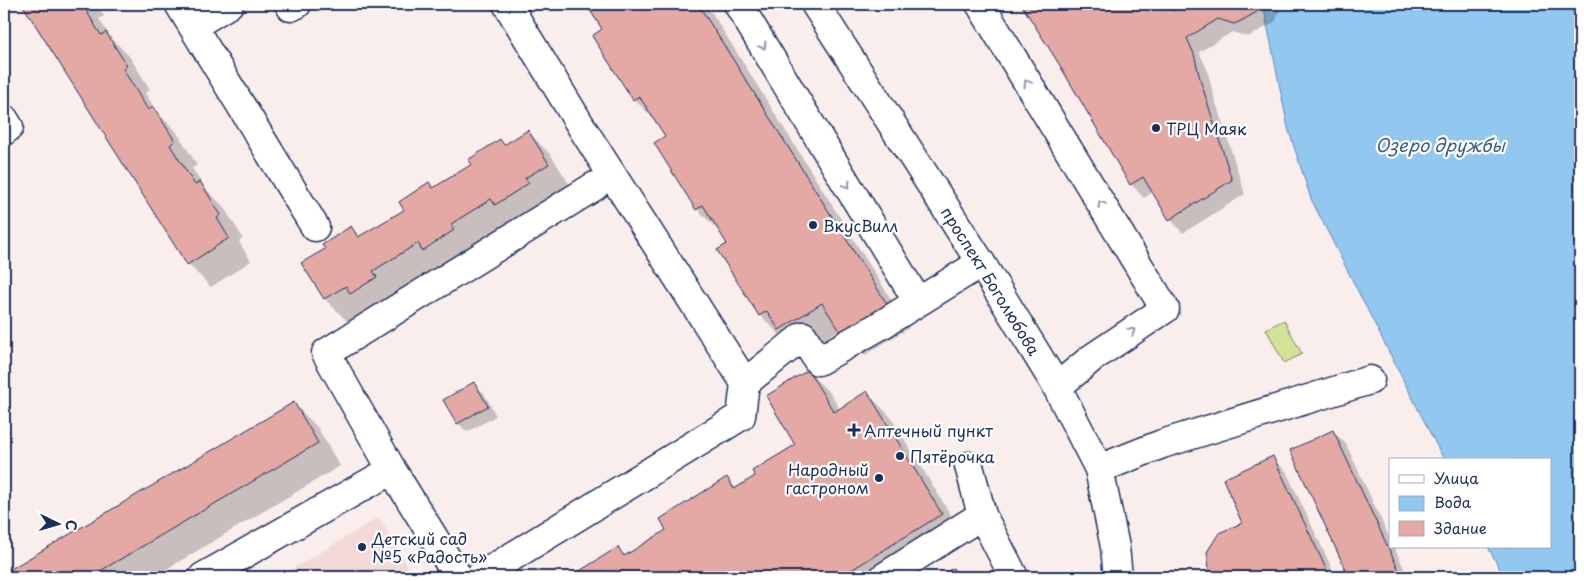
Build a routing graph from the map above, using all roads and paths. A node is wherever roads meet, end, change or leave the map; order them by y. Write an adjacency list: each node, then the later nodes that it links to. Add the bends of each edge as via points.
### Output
1 (229, 4): 8 (main road)
2 (289, 4): 3 (main road, via 291,7)
3 (297, 4)
4 (507, 4): 16 (main road)
5 (738, 4): 14 (main road, one-way to 14)
6 (815, 4): 13 (main road, проспект Боголюбова)
7 (980, 4): 17 (main road, one-way to 7, via 1092,358 1165,309)
8 (186, 15): 12 (main road)
9 (4, 119): 10 (main road, via 9,127)
10 (4, 131)
11 (595, 186): 20 (main road, via 326,353)
12 (315, 227)
13 (981, 263): 14 (main road); 17 (main road, проспект Боголюбова)
14 (918, 302): 16 (main road, via 887,334 818,361 803,336)
15 (1370, 380): 19 (main road, via 1162,444)
16 (745, 383): 24 (main road, via 742,416)
17 (1057, 387): 19 (main road, проспект Боголюбова)
18 (968, 466): 21 (main road)
19 (1099, 469): 27 (main road, проспект Боголюбова)
20 (392, 470): 22 (main road); 23 (main road)
21 (982, 515): 25 (main road); 26 (main road)
22 (203, 577)
23 (458, 577)
24 (479, 577)
25 (884, 577)
26 (1014, 577)
27 (1118, 577)

